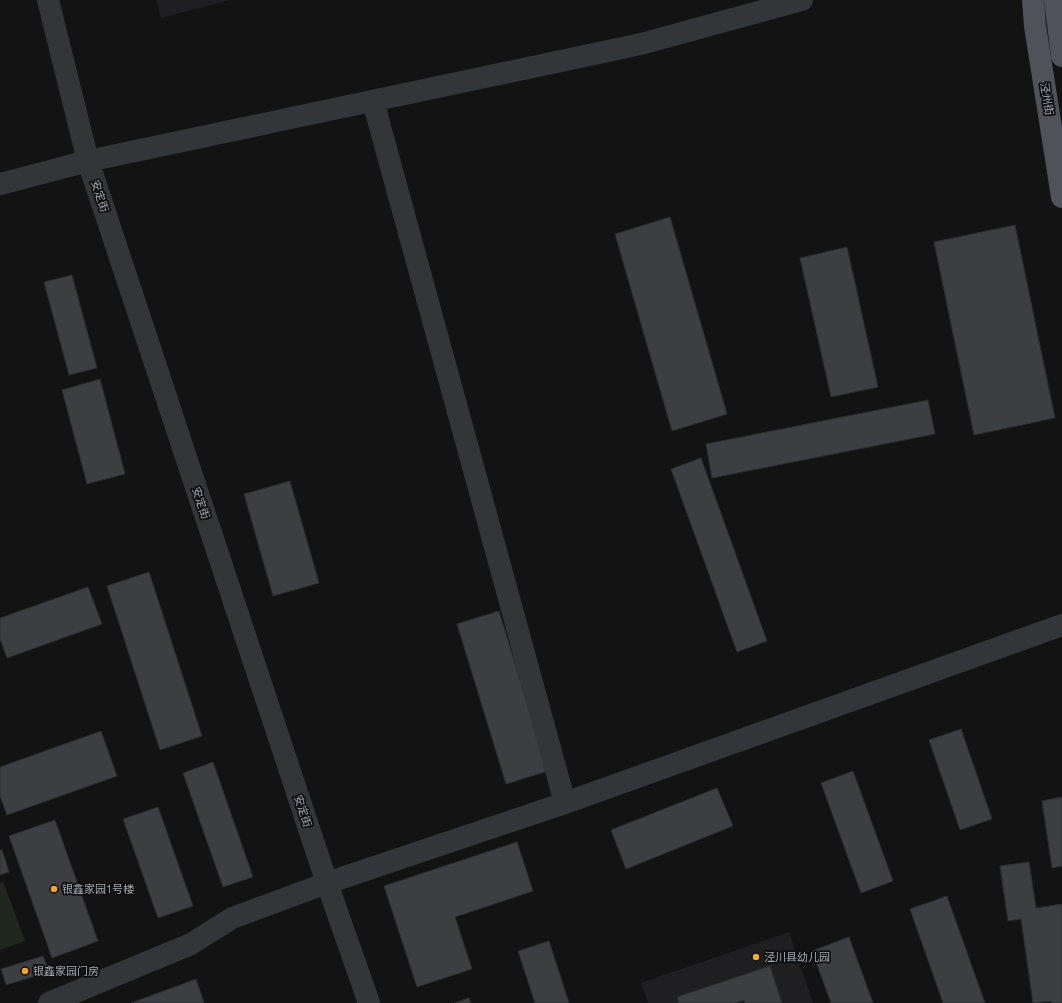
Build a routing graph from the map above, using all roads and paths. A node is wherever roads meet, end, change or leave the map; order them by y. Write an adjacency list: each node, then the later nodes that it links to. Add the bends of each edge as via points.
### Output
1 (48, 0): 9 (street, 安定街)
2 (802, 0): 8 (street, via 641,44)
3 (1033, 0): 6 (main road, 泾州街)
4 (1054, 0): 5 (main road)
5 (1059, 22): 6 (street); 7 (main road)
6 (1035, 26): 11 (main road, 泾州街)
7 (1062, 56)
8 (373, 101): 9 (street); 13 (street)
9 (88, 161): 10 (street); 14 (street, 安定街)
10 (0, 184)
11 (1062, 197)
12 (1062, 624): 13 (street)
13 (565, 803): 14 (street)
14 (327, 883): 15 (street, via 232,918 191,944); 16 (street, 安定街)
15 (49, 1003)
16 (369, 1003)

